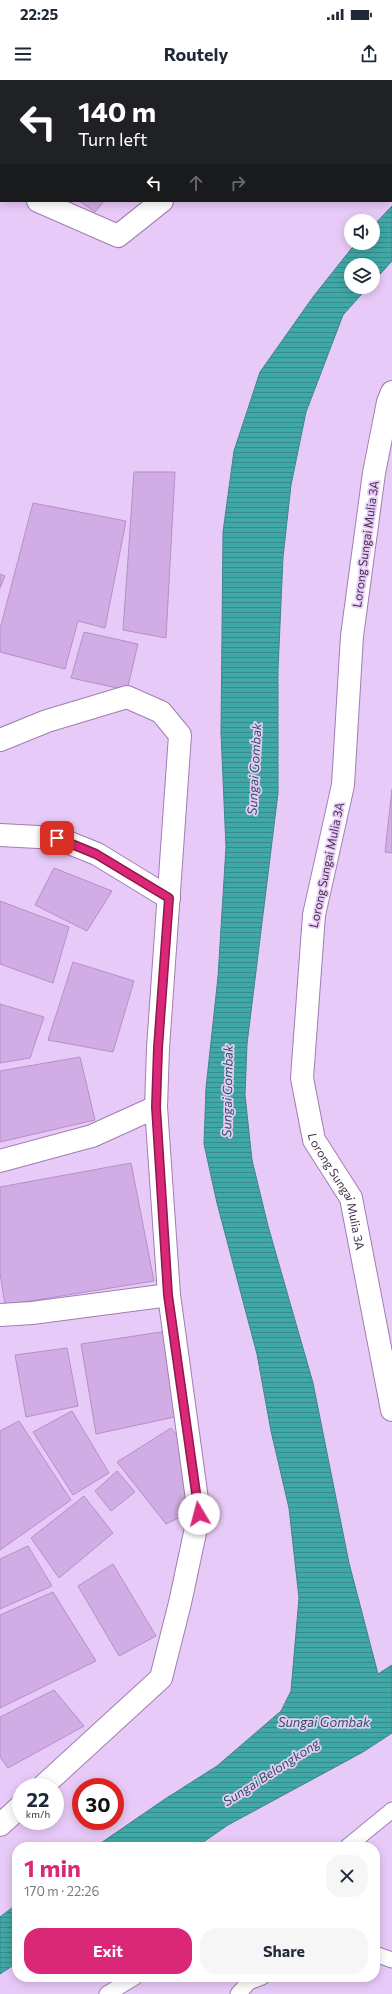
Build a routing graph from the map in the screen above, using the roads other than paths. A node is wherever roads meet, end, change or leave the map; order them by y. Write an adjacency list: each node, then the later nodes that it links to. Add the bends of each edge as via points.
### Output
1 (40, 202): 2 (street, via 118,236)
2 (161, 202)
3 (391, 398): 11 (street, Lorong Sungai Mulia 3A, via 374,473 352,636 342,785 314,915 302,1078 314,1140 351,1198)
4 (0, 740): 6 (street, via 47,721 127,697 161,712 180,735)
5 (0, 835): 6 (street, via 57,838 96,854)
6 (169, 898): 7 (street)
7 (156, 1107): 8 (street, via 92,1136); 9 (street)
8 (0, 1161)
9 (168, 1295): 10 (street); 12 (street, via 199,1514 180,1603 161,1678)
10 (0, 1315)
11 (392, 1410)
12 (52, 1778)
13 (392, 1810): 16 (lane)
14 (12, 1814): 15 (street)
15 (0, 1825)
16 (353, 1842)
17 (380, 1956): 18 (lane)
18 (392, 1960)
19 (127, 1982): 21 (lane)
20 (249, 1982): 22 (lane)
21 (107, 1994)
22 (238, 1994)

